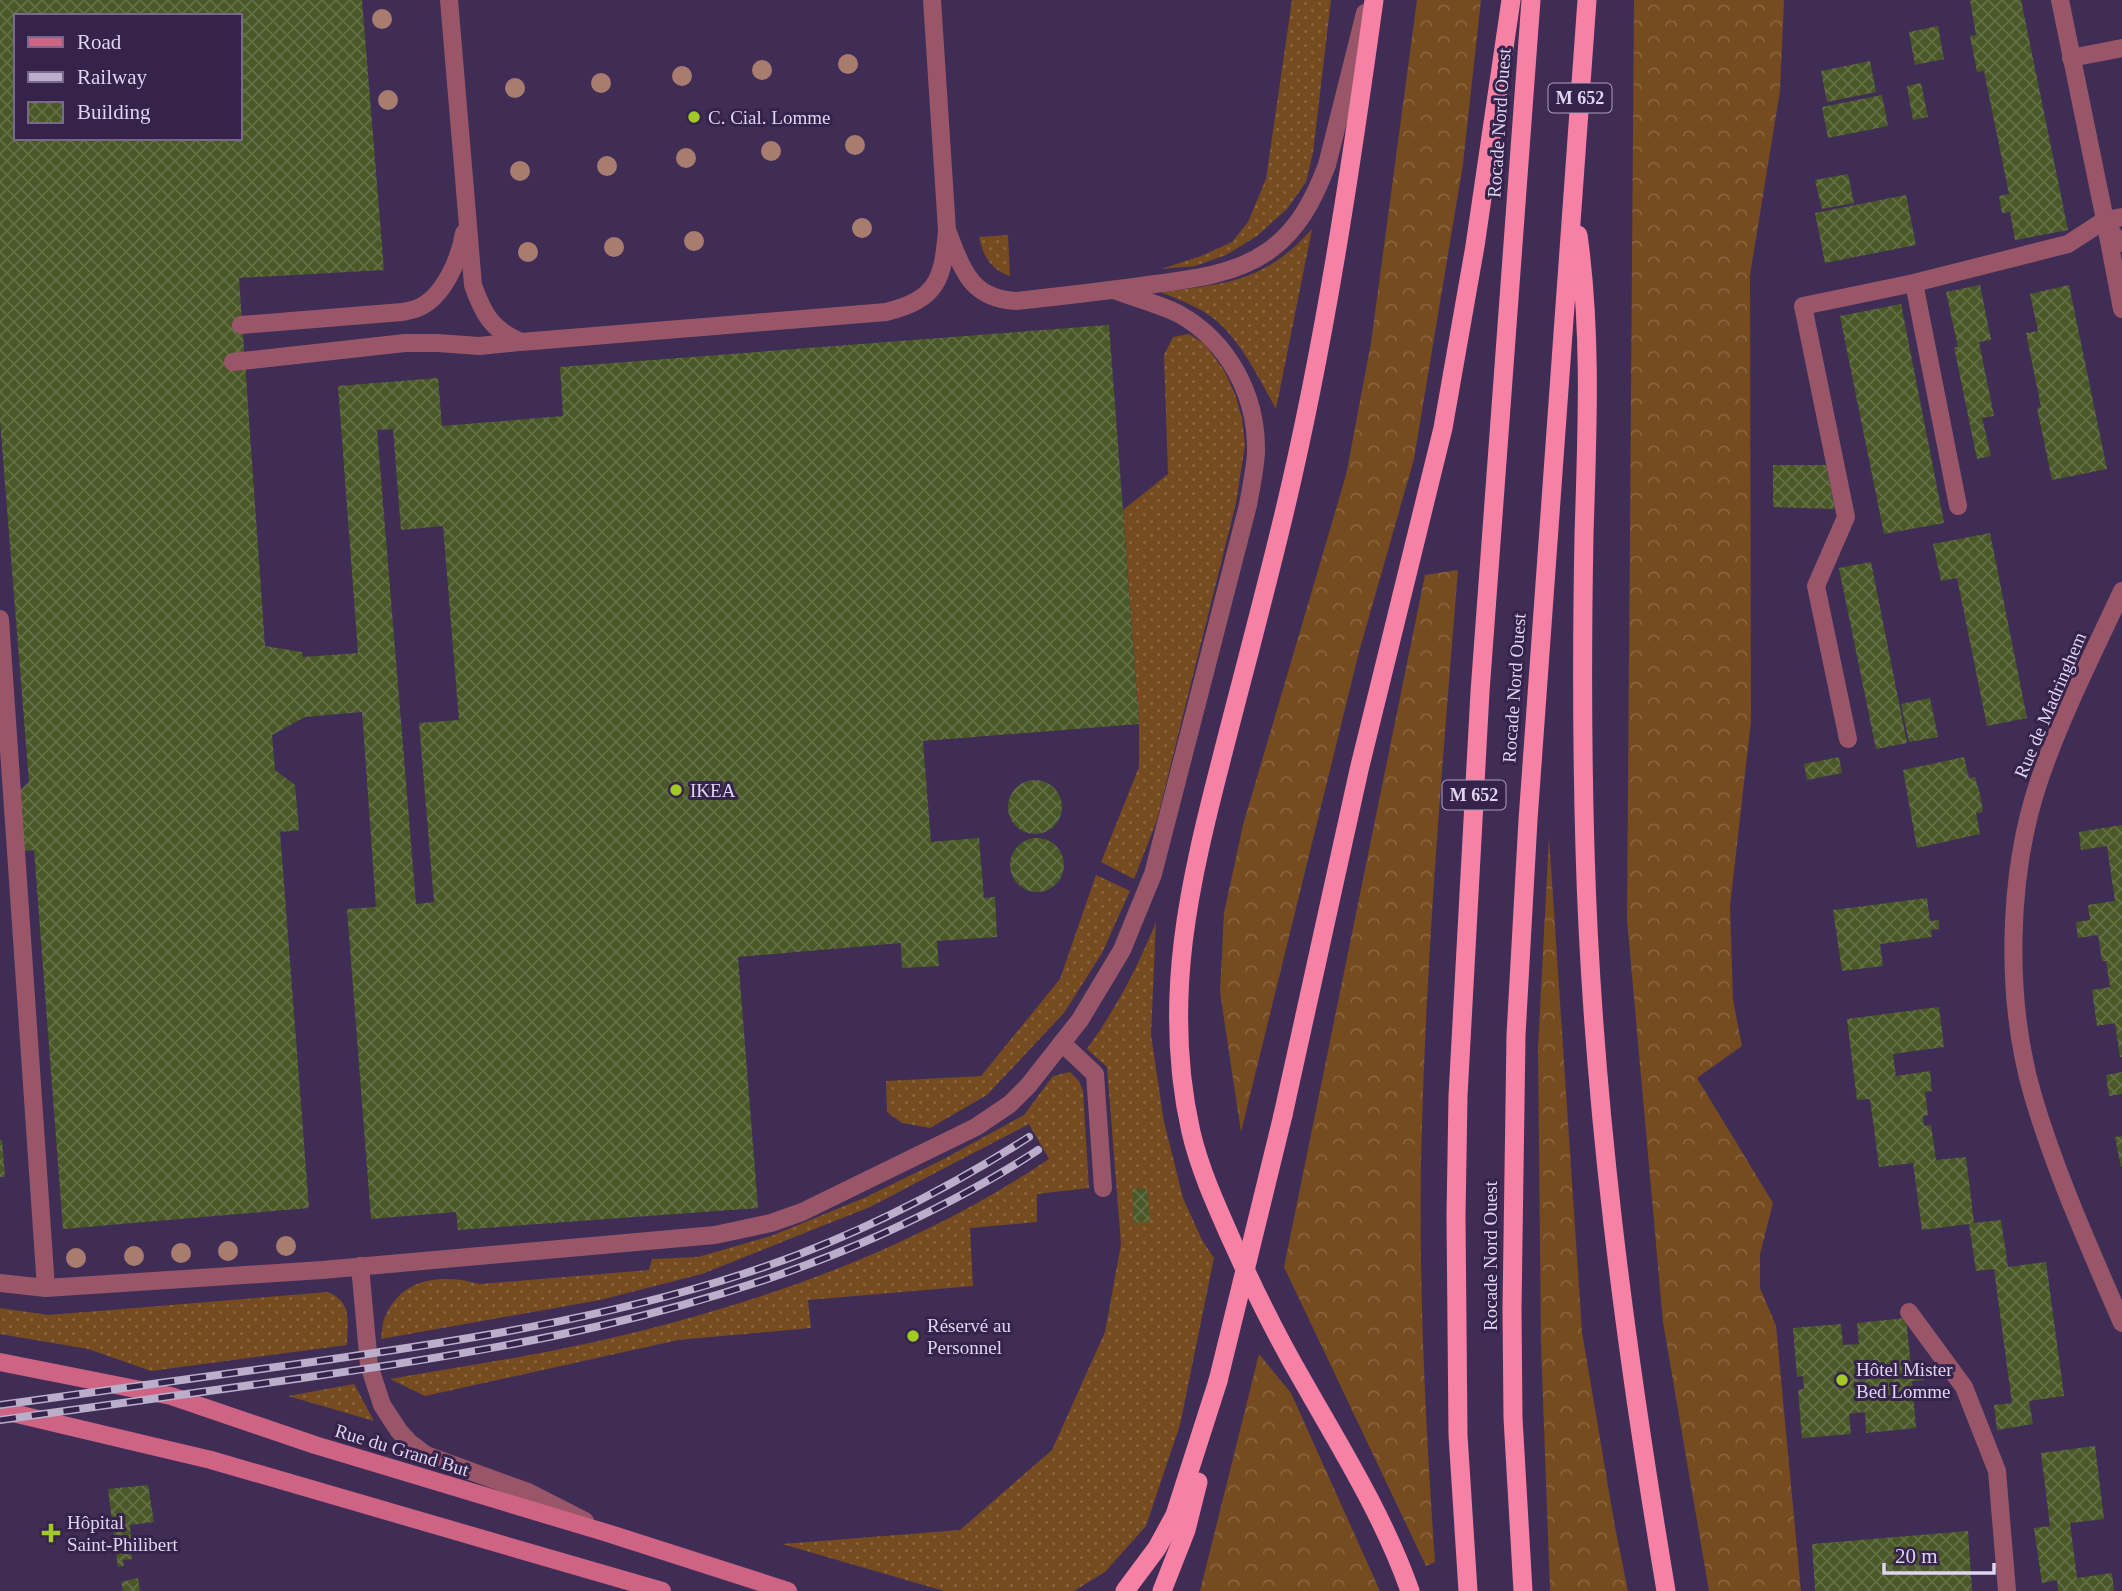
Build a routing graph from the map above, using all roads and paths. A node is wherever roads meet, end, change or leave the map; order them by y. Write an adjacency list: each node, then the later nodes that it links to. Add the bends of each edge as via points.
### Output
1 (449, 0): 12 (street)
2 (932, 0): 14 (street)
3 (1368, 0): 17 (street, via 1327,165 1300,220 1269,251 1234,268)
4 (1374, 0): 41 (highway, via 1335,266 1308,406 1191,879 1178,979 1179,1028 1186,1104 1202,1171 1255,1292 1366,1493)
5 (1511, 0): 34 (highway, bridge, via 1443,428)
6 (1531, 0): 42 (highway, Rocade Nord Ouest / M 652, via 1462,1004 1456,1333)
7 (1587, 0): 11 (highway, Rocade Nord Ouest / M 652)
8 (2060, 0): 10 (street)
9 (2122, 48): 10 (street)
10 (2071, 58): 13 (street)
11 (1572, 196): 43 (highway, Rocade Nord Ouest / M 652, via 1516,1035 1511,1309); 44 (highway, via 1587,322 1584,849 1595,1042 1617,1251)
12 (467, 215): 19 (street, via 463,241 446,280 418,309); 20 (street, via 478,300 495,327)
13 (2114, 219): 15 (street, via 2114,236); 16 (street, via 2068,244); 18 (street)
14 (947, 230): 17 (street, via 972,283 999,300); 20 (street, via 939,277 932,290 906,307)
15 (2122, 243)
16 (1914, 283): 22 (street); 25 (street, via 1802,306 1846,517 1816,586)
17 (1114, 290): 26 (street, via 1177,313 1223,349 1248,402 1256,454 1248,505 1153,874 1122,950)
18 (2122, 309)
19 (241, 325)
20 (521, 342): 21 (street, via 479,346 405,343)
21 (233, 362)
22 (1958, 506)
23 (2122, 591): 32 (street, Rue de Madringhem, via 2039,782 2026,829 2014,944 2016,998 2033,1094 2070,1201)
24 (0, 619): 30 (street)
25 (1848, 739)
26 (1062, 1043): 27 (street, via 1095,1074); 28 (street, via 1028,1086 992,1117 771,1223 715,1235)
27 (1103, 1188)
28 (360, 1266): 30 (street); 36 (street, via 371,1375 382,1405 404,1437 426,1455 528,1492)
29 (0, 1283): 30 (street)
30 (46, 1288)
31 (1909, 1312): 45 (street, via 1964,1387 1997,1471)
32 (2122, 1323)
33 (0, 1362): 36 (main road, Rue du Grand But, via 171,1396 328,1449)
34 (1218, 1381): 39 (highway, via 1175,1515 1151,1558); 40 (highway, via 1186,1530)
35 (0, 1410): 37 (main road, via 211,1460)
36 (604, 1532): 38 (main road, Rue du Grand But)
37 (662, 1591)
38 (788, 1591)
39 (1125, 1591)
40 (1162, 1591)
41 (1410, 1591)
42 (1468, 1591)
43 (1523, 1591)
44 (1667, 1591)
45 (2007, 1591)

